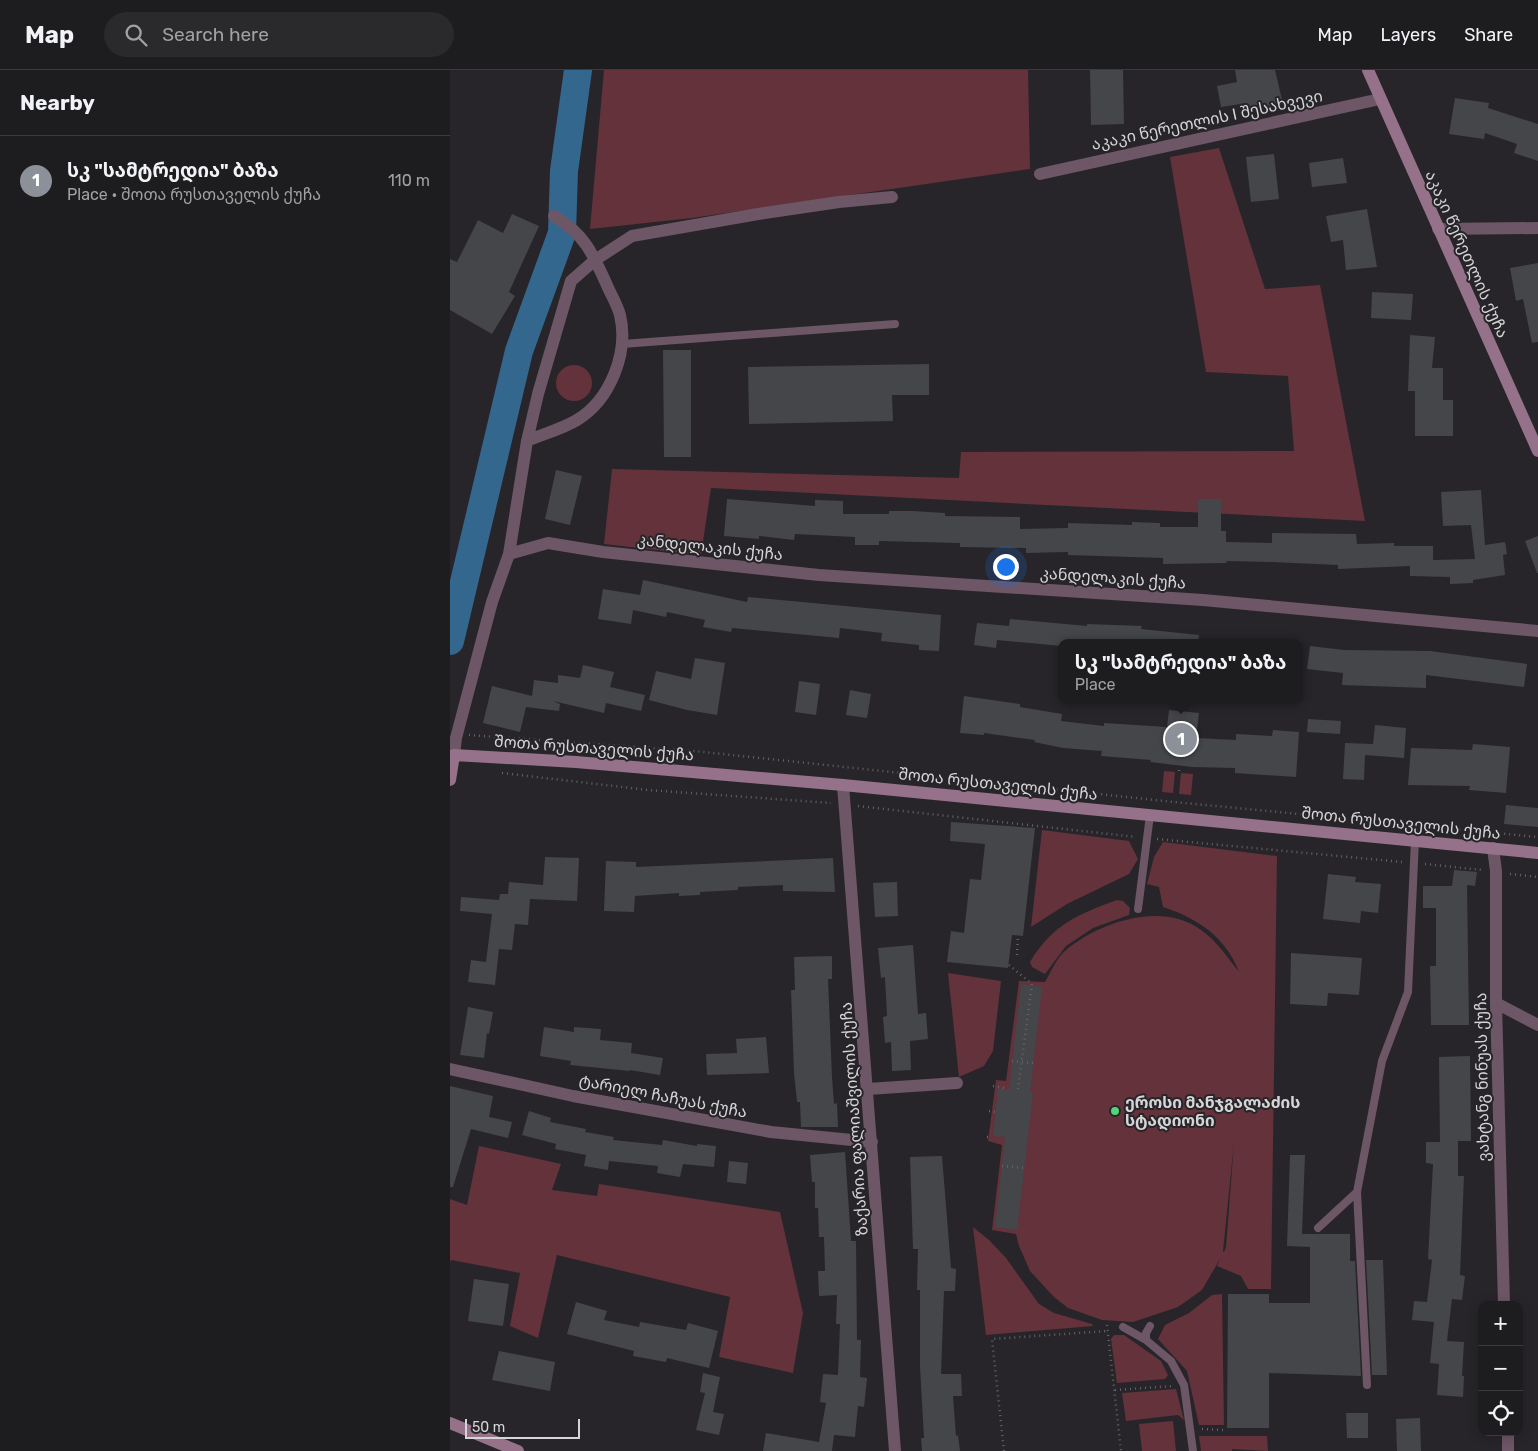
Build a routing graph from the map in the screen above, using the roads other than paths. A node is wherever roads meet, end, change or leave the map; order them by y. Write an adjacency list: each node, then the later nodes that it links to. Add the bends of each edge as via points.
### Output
1 (1368, 70): 2 (street, აკაკი წერეთლის ქუჩა)
2 (1380, 99): 3 (street, აკაკი წერეთლის I შესახვევი); 7 (street, აკაკი წერეთლის ქუჩა)
3 (1040, 174)
4 (892, 197): 8 (street, via 767,212 632,236)
5 (554, 216): 8 (street, via 583,237)
6 (1538, 228): 7 (street)
7 (1438, 229): 12 (street, აკაკი წერეთლის ქუჩა)
8 (595, 260): 10 (street, via 620,314); 11 (street, via 571,281)
9 (895, 324): 10 (lane)
10 (622, 344): 11 (street, via 619,364 598,402 577,420)
11 (527, 441): 13 (street)
12 (1538, 451)
13 (509, 554): 14 (street, კანდელაკის ქუჩა, via 548,543 819,575 1203,600); 15 (street, via 492,602)
14 (1538, 631)
15 (452, 754): 16 (street); 17 (street, შოთა რუსთაველის ქუჩა)
16 (450, 780)
17 (843, 785): 18 (street, შოთა რუსთაველის ქუჩა); 27 (street, ზაქარია ფალიაშვილის ქუჩა)
18 (1150, 815): 19 (street, შოთა რუსთაველის ქუჩა); 22 (lane)
19 (1415, 840): 20 (street, შოთა რუსთაველის ქუჩა); 29 (lane, via 1408,992 1382,1061)
20 (1493, 848): 21 (street, შოთა რუსთაველის ქუჩა); 23 (street, ვახტანგ ნინუას ქუჩა, via 1496,871)
21 (1538, 854)
22 (1138, 909)
23 (1496, 1003): 24 (street); 31 (street, ვახტანგ ნინუას ქუჩა)
24 (1538, 1025)
25 (450, 1069): 28 (street, ტარიელ ჩაჩუას ქუჩა, via 573,1096 770,1132)
26 (957, 1083): 27 (street)
27 (868, 1089): 28 (street, ზაქარია ფალიაშვილის ქუჩა)
28 (872, 1142): 39 (street, ზაქარია ფალიაშვილის ქუჩა)
29 (1358, 1192): 30 (lane); 35 (lane)
30 (1318, 1228)
31 (1504, 1301)
32 (1150, 1326): 34 (lane)
33 (1123, 1327): 34 (lane)
34 (1146, 1340): 40 (lane, via 1171,1361 1184,1385)
35 (1367, 1385)
36 (450, 1424): 38 (street)
37 (1508, 1436): 41 (street)
38 (518, 1451)
39 (895, 1451)
40 (1193, 1451)
41 (1508, 1451)

